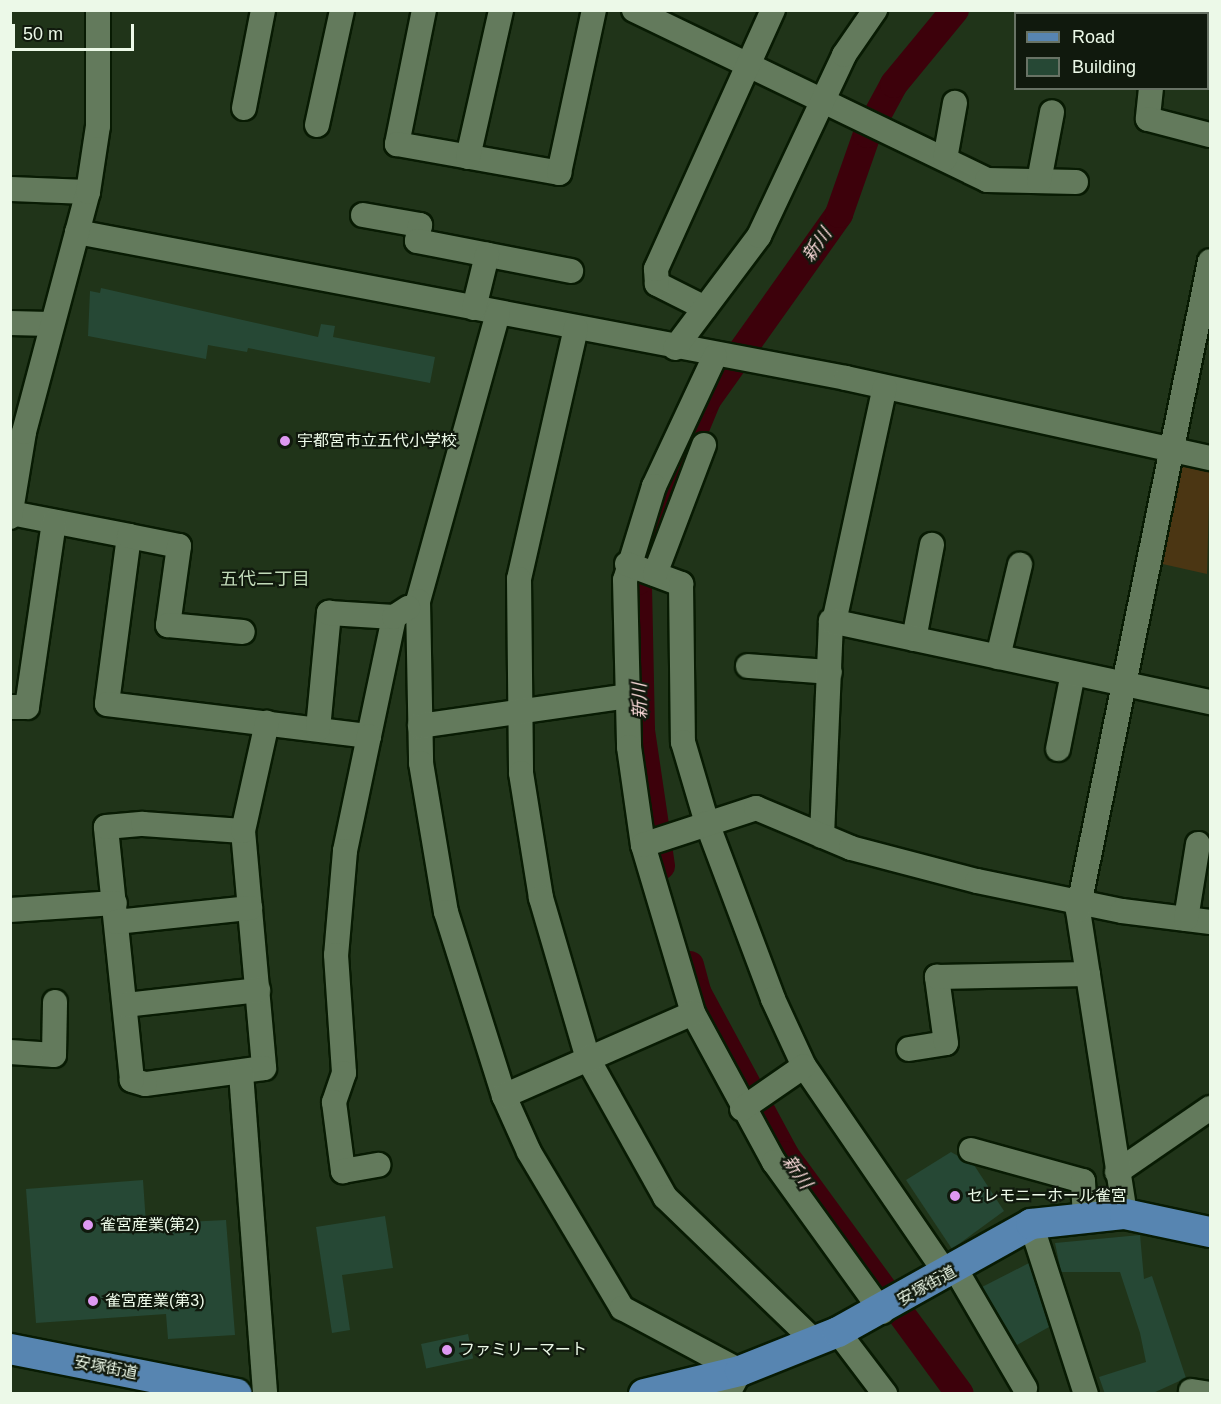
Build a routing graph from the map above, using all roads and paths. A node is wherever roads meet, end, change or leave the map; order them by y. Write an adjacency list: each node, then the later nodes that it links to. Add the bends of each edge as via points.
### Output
1 (98, 10): 23 (street, via 98,126)
2 (263, 10): 14 (street)
3 (342, 10): 16 (street)
4 (424, 10): 18 (street, via 397,144)
5 (501, 10): 18 (street)
6 (594, 10): 18 (street, via 559,173)
7 (634, 10): 10 (street)
8 (773, 10): 10 (street)
9 (875, 10): 12 (street, via 844,55)
10 (747, 62): 12 (street); 30 (street, via 656,268 657,284)
11 (1151, 90): 17 (street, via 1148,119)
12 (823, 99): 19 (street); 30 (street, via 759,236)
13 (955, 103): 19 (street)
14 (244, 108)
15 (1052, 112): 20 (street)
16 (317, 125)
17 (1210, 135)
18 (468, 157)
19 (945, 159): 20 (street, via 987,180)
20 (1039, 181): 21 (street)
21 (1076, 182)
22 (10, 189): 23 (street)
23 (88, 192): 25 (street)
24 (363, 215): 26 (street, via 420,225 417,241)
25 (76, 232): 29 (street); 33 (street)
26 (487, 255): 28 (street); 29 (street)
27 (1210, 261): 39 (street)
28 (571, 271)
29 (474, 308): 31 (street)
30 (705, 308): 35 (street)
31 (498, 312): 34 (street); 47 (street)
32 (10, 323): 33 (street)
33 (50, 324): 41 (street, via 24,432)
34 (576, 328): 35 (street); 60 (street, via 519,579)
35 (675, 348): 36 (street)
36 (721, 357): 37 (street); 46 (street, via 654,486)
37 (885, 387): 39 (street); 49 (street)
38 (704, 445): 46 (street)
39 (1174, 451): 40 (street); 56 (street)
40 (1210, 458)
41 (11, 515): 42 (street)
42 (54, 522): 43 (street); 59 (street, via 27,707)
43 (129, 536): 50 (street, via 179,546 168,625); 61 (street, via 107,704)
44 (932, 545): 51 (street)
45 (1020, 565): 52 (street)
46 (641, 569): 57 (street); 66 (street, via 681,584 683,742)
47 (418, 601): 48 (street); 62 (street)
48 (394, 617): 63 (street, via 329,614); 64 (street)
49 (834, 622): 51 (street); 54 (street)
50 (243, 632)
51 (914, 639): 52 (street)
52 (998, 657): 55 (street)
53 (748, 666): 54 (street)
54 (830, 672): 68 (street)
55 (1073, 673): 56 (street); 65 (street)
56 (1127, 684): 58 (street); 71 (street)
57 (628, 696): 60 (street); 69 (street, via 628,747)
58 (1210, 702)
59 (10, 707)
60 (520, 711): 62 (street); 84 (street, via 521,773 538,883)
61 (267, 723): 63 (street); 67 (street)
62 (420, 726): 87 (street, via 446,912)
63 (318, 729): 64 (street)
64 (369, 736): 91 (street, via 345,851 336,955 344,1072 333,1101 343,1170)
65 (1058, 749)
66 (707, 823): 68 (street, via 756,808); 69 (street); 85 (street, via 773,999)
67 (243, 831): 72 (street); 74 (street, via 143,824 106,827)
68 (822, 836): 71 (street, via 916,866)
69 (653, 842): 81 (street)
70 (1198, 844): 75 (street)
71 (1079, 903): 75 (street); 77 (street)
72 (250, 908): 74 (street); 78 (street)
73 (10, 910): 74 (street)
74 (116, 912): 80 (street)
75 (1185, 919): 76 (street)
76 (1210, 922)
77 (1088, 974): 82 (street, via 937,976 946,1043); 92 (street)
78 (258, 990): 80 (street); 86 (street, via 264,1068)
79 (55, 1002): 83 (street, via 54,1055)
80 (125, 1005): 86 (street, via 132,1080 145,1084)
81 (693, 1013): 84 (street); 88 (street)
82 (909, 1049)
83 (10, 1052)
84 (588, 1059): 87 (street); 99 (street, via 666,1197)
85 (804, 1066): 88 (street); 97 (street)
86 (241, 1073): 105 (street)
87 (504, 1096): 101 (street, via 529,1152 621,1308)
88 (750, 1104): 98 (street)
89 (1210, 1108): 92 (street)
90 (971, 1150): 93 (street, via 1083,1181)
91 (378, 1166)
92 (1117, 1172): 94 (street)
93 (1085, 1214): 94 (main road, 安塚街道); 95 (main road, 安塚街道)
94 (1125, 1214): 96 (main road, 安塚街道)
95 (1032, 1224): 97 (main road, 安塚街道); 108 (street)
96 (1210, 1232)
97 (952, 1273): 98 (main road, 安塚街道); 103 (street)
98 (890, 1306): 99 (main road, 安塚街道)
99 (827, 1337): 101 (main road, 安塚街道); 107 (street)
100 (10, 1349): 102 (main road, 安塚街道)
101 (734, 1382): 106 (main road, 安塚街道)
102 (174, 1388): 104 (main road, 安塚街道)
103 (1025, 1388)
104 (237, 1394)
105 (265, 1394)
106 (644, 1394)
107 (885, 1394)
108 (1086, 1394)

